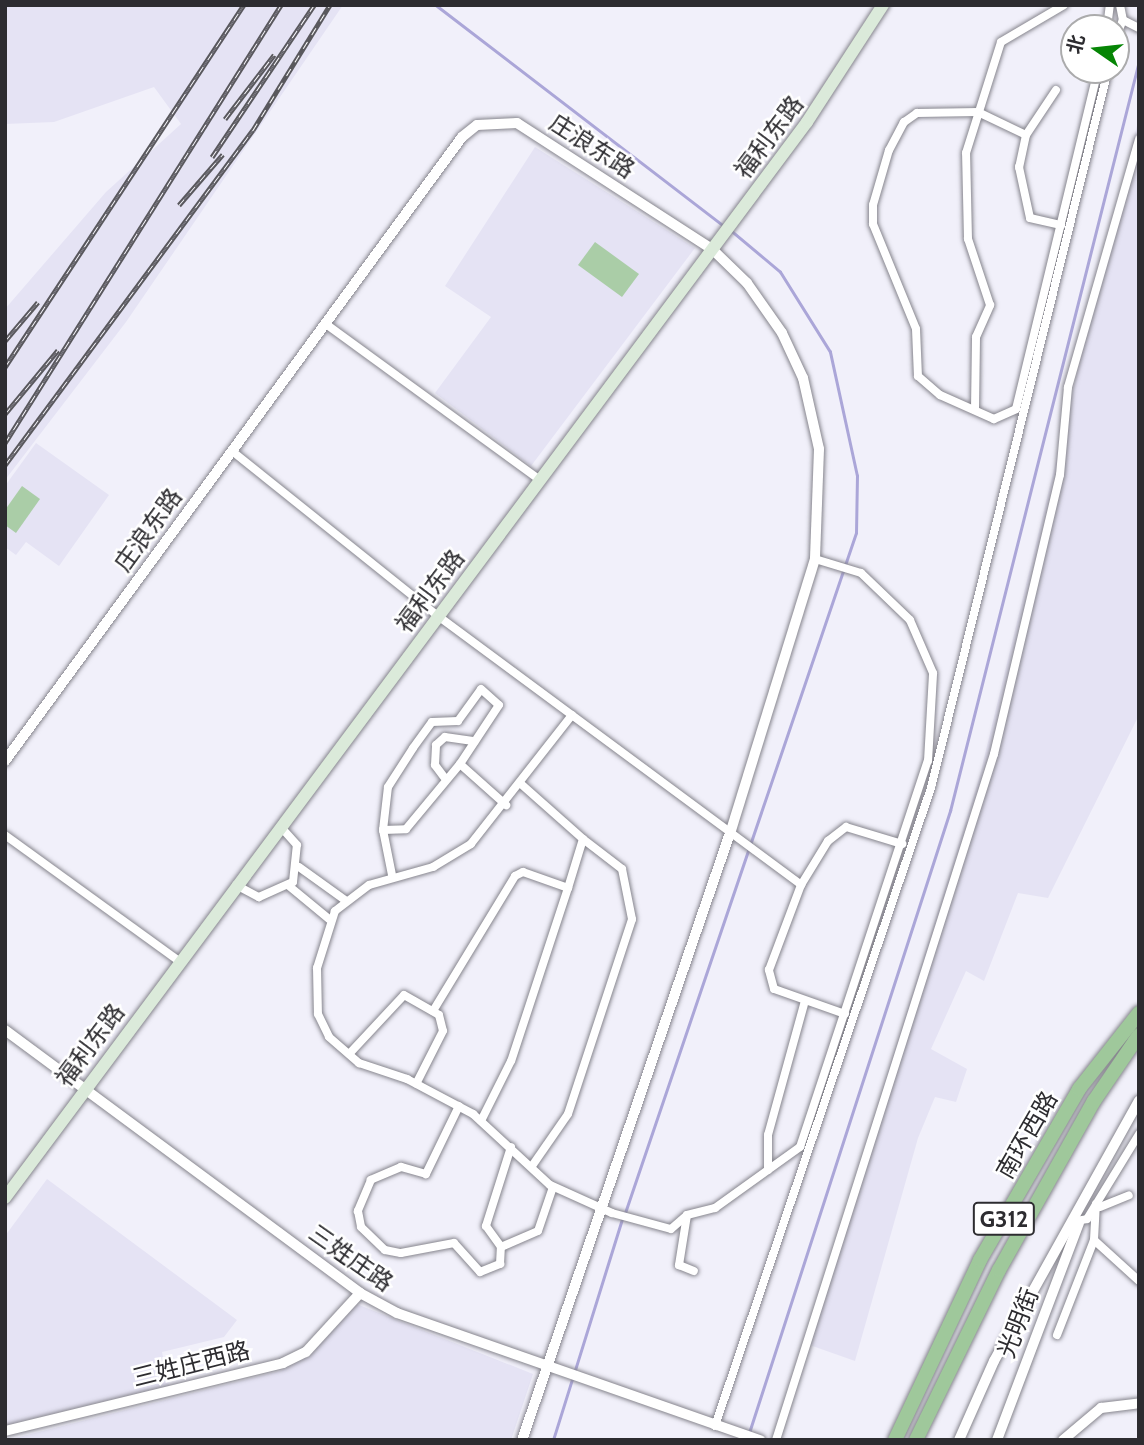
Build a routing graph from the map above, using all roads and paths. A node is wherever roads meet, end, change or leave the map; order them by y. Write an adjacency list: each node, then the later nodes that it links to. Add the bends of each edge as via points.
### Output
1 (883, 5): 10 (main road, 福利东路, via 807,122)
2 (1064, 5): 6 (street, via 1001,42)
3 (1095, 84): 9 (street)
4 (1105, 84): 72 (street, via 932,788)
5 (1056, 90): 7 (street)
6 (978, 112): 7 (street); 12 (street, via 965,158 964,213 975,273 990,305 976,337); 12 (street, via 917,113 904,122 873,205 873,224 916,329 918,376)
7 (1026, 135): 9 (street, via 1019,167 1030,218)
8 (1139, 139): 77 (street, via 1068,387 1059,475 994,754)
9 (1061, 225): 12 (street, via 1016,409 1001,419)
10 (714, 246): 11 (street, 庄浪东路, via 517,123 499,120 462,137); 14 (main road, 福利东路); 15 (street, 庄浪东路, via 761,303 803,378 819,449)
11 (326, 324): 13 (street, 庄浪东路); 14 (street)
12 (975, 410)
13 (232, 451): 16 (street); 21 (street, 庄浪东路)
14 (540, 480): 16 (main road, 福利东路)
15 (814, 559): 29 (street, 庄浪东路); 31 (street, via 855,571 910,620 933,673 928,761)
16 (438, 616): 17 (street); 26 (main road, 福利东路)
17 (572, 715): 24 (street); 29 (street)
18 (423, 734): 19 (street, via 432,722 458,721 481,689 499,705); 20 (street); 27 (street, via 388,787)
19 (475, 741): 20 (street, via 445,737); 22 (street)
20 (436, 745): 23 (street, via 435,765)
21 (5, 761)
22 (460, 764): 23 (street); 25 (street)
23 (444, 777): 27 (street, via 406,829)
24 (522, 784): 25 (street); 30 (street)
25 (506, 805): 33 (street, via 471,845 433,867)
26 (280, 826): 32 (street, via 298,845); 35 (main road, 福利东路)
27 (383, 831): 33 (street)
28 (5, 835): 40 (street)
29 (733, 836): 34 (street); 60 (street, 庄浪东路)
30 (583, 839): 37 (street); 55 (street, via 622,869 632,919 568,1114)
31 (902, 844): 34 (street, via 846,827 828,841); 44 (street)
32 (299, 867): 36 (street); 38 (street)
33 (393, 874): 38 (street)
34 (801, 885): 41 (street, via 768,978 774,989)
35 (236, 886): 36 (street, via 259,897); 40 (main road, 福利东路)
36 (289, 886): 39 (street)
37 (568, 888): 42 (street, via 523,872 515,876); 52 (street, via 511,1061)
38 (345, 900): 39 (street)
39 (329, 919): 47 (street, via 317,968 318,1014 329,1037)
40 (179, 961): 49 (main road, 福利东路)
41 (805, 1001): 44 (street); 56 (street, via 768,1135)
42 (433, 1011): 47 (street, via 404,996); 48 (street, via 443,1031)
43 (1139, 1013): 78 (highway, 南环西路 / G312, via 1079,1089 980,1261)
44 (845, 1014): 56 (street, via 800,1147)
45 (5, 1030): 49 (street, 三姓庄路)
46 (1139, 1035): 79 (highway, 南环西路 / G312, via 1094,1101 999,1270)
47 (350, 1053): 48 (street, via 359,1063)
48 (416, 1084): 51 (street)
49 (85, 1088): 59 (main road, 福利东路); 68 (street, 三姓庄路)
50 (1139, 1101): 63 (street)
51 (458, 1106): 52 (street); 65 (street, via 426,1174 401,1167 370,1180 358,1211 362,1227 378,1246 401,1253 454,1243 480,1272 500,1264)
52 (481, 1121): 54 (street)
53 (1139, 1135): 61 (street)
54 (511, 1147): 55 (street); 65 (street, via 486,1226)
55 (532, 1166): 57 (street)
56 (768, 1170): 62 (street, via 715,1208)
57 (553, 1187): 60 (street); 65 (street, via 538,1231)
58 (1129, 1195): 61 (street)
59 (5, 1198)
60 (603, 1205): 62 (street, via 631,1220 671,1229); 70 (street, 庄浪东路)
61 (1098, 1206): 63 (street); 64 (street)
62 (687, 1215): 66 (street, via 679,1265)
63 (1075, 1220): 74 (street); 80 (street, 光明街)
64 (1094, 1241): 67 (street); 69 (street)
65 (501, 1247)
66 (694, 1271)
67 (1139, 1281)
68 (360, 1293): 70 (street, 三姓庄路, via 397,1313); 73 (street, 三姓庄西路, via 306,1352 284,1363)
69 (1057, 1335)
70 (547, 1367): 72 (street, 三姓庄路); 75 (street, 庄浪东路)
71 (1139, 1403): 81 (street, via 1101,1408)
72 (719, 1427): 76 (street, 三姓庄路)
73 (5, 1431)
74 (960, 1437)
75 (522, 1440)
76 (760, 1440)
77 (776, 1440)
78 (895, 1440)
79 (916, 1440)
80 (998, 1440)
81 (1063, 1440)

